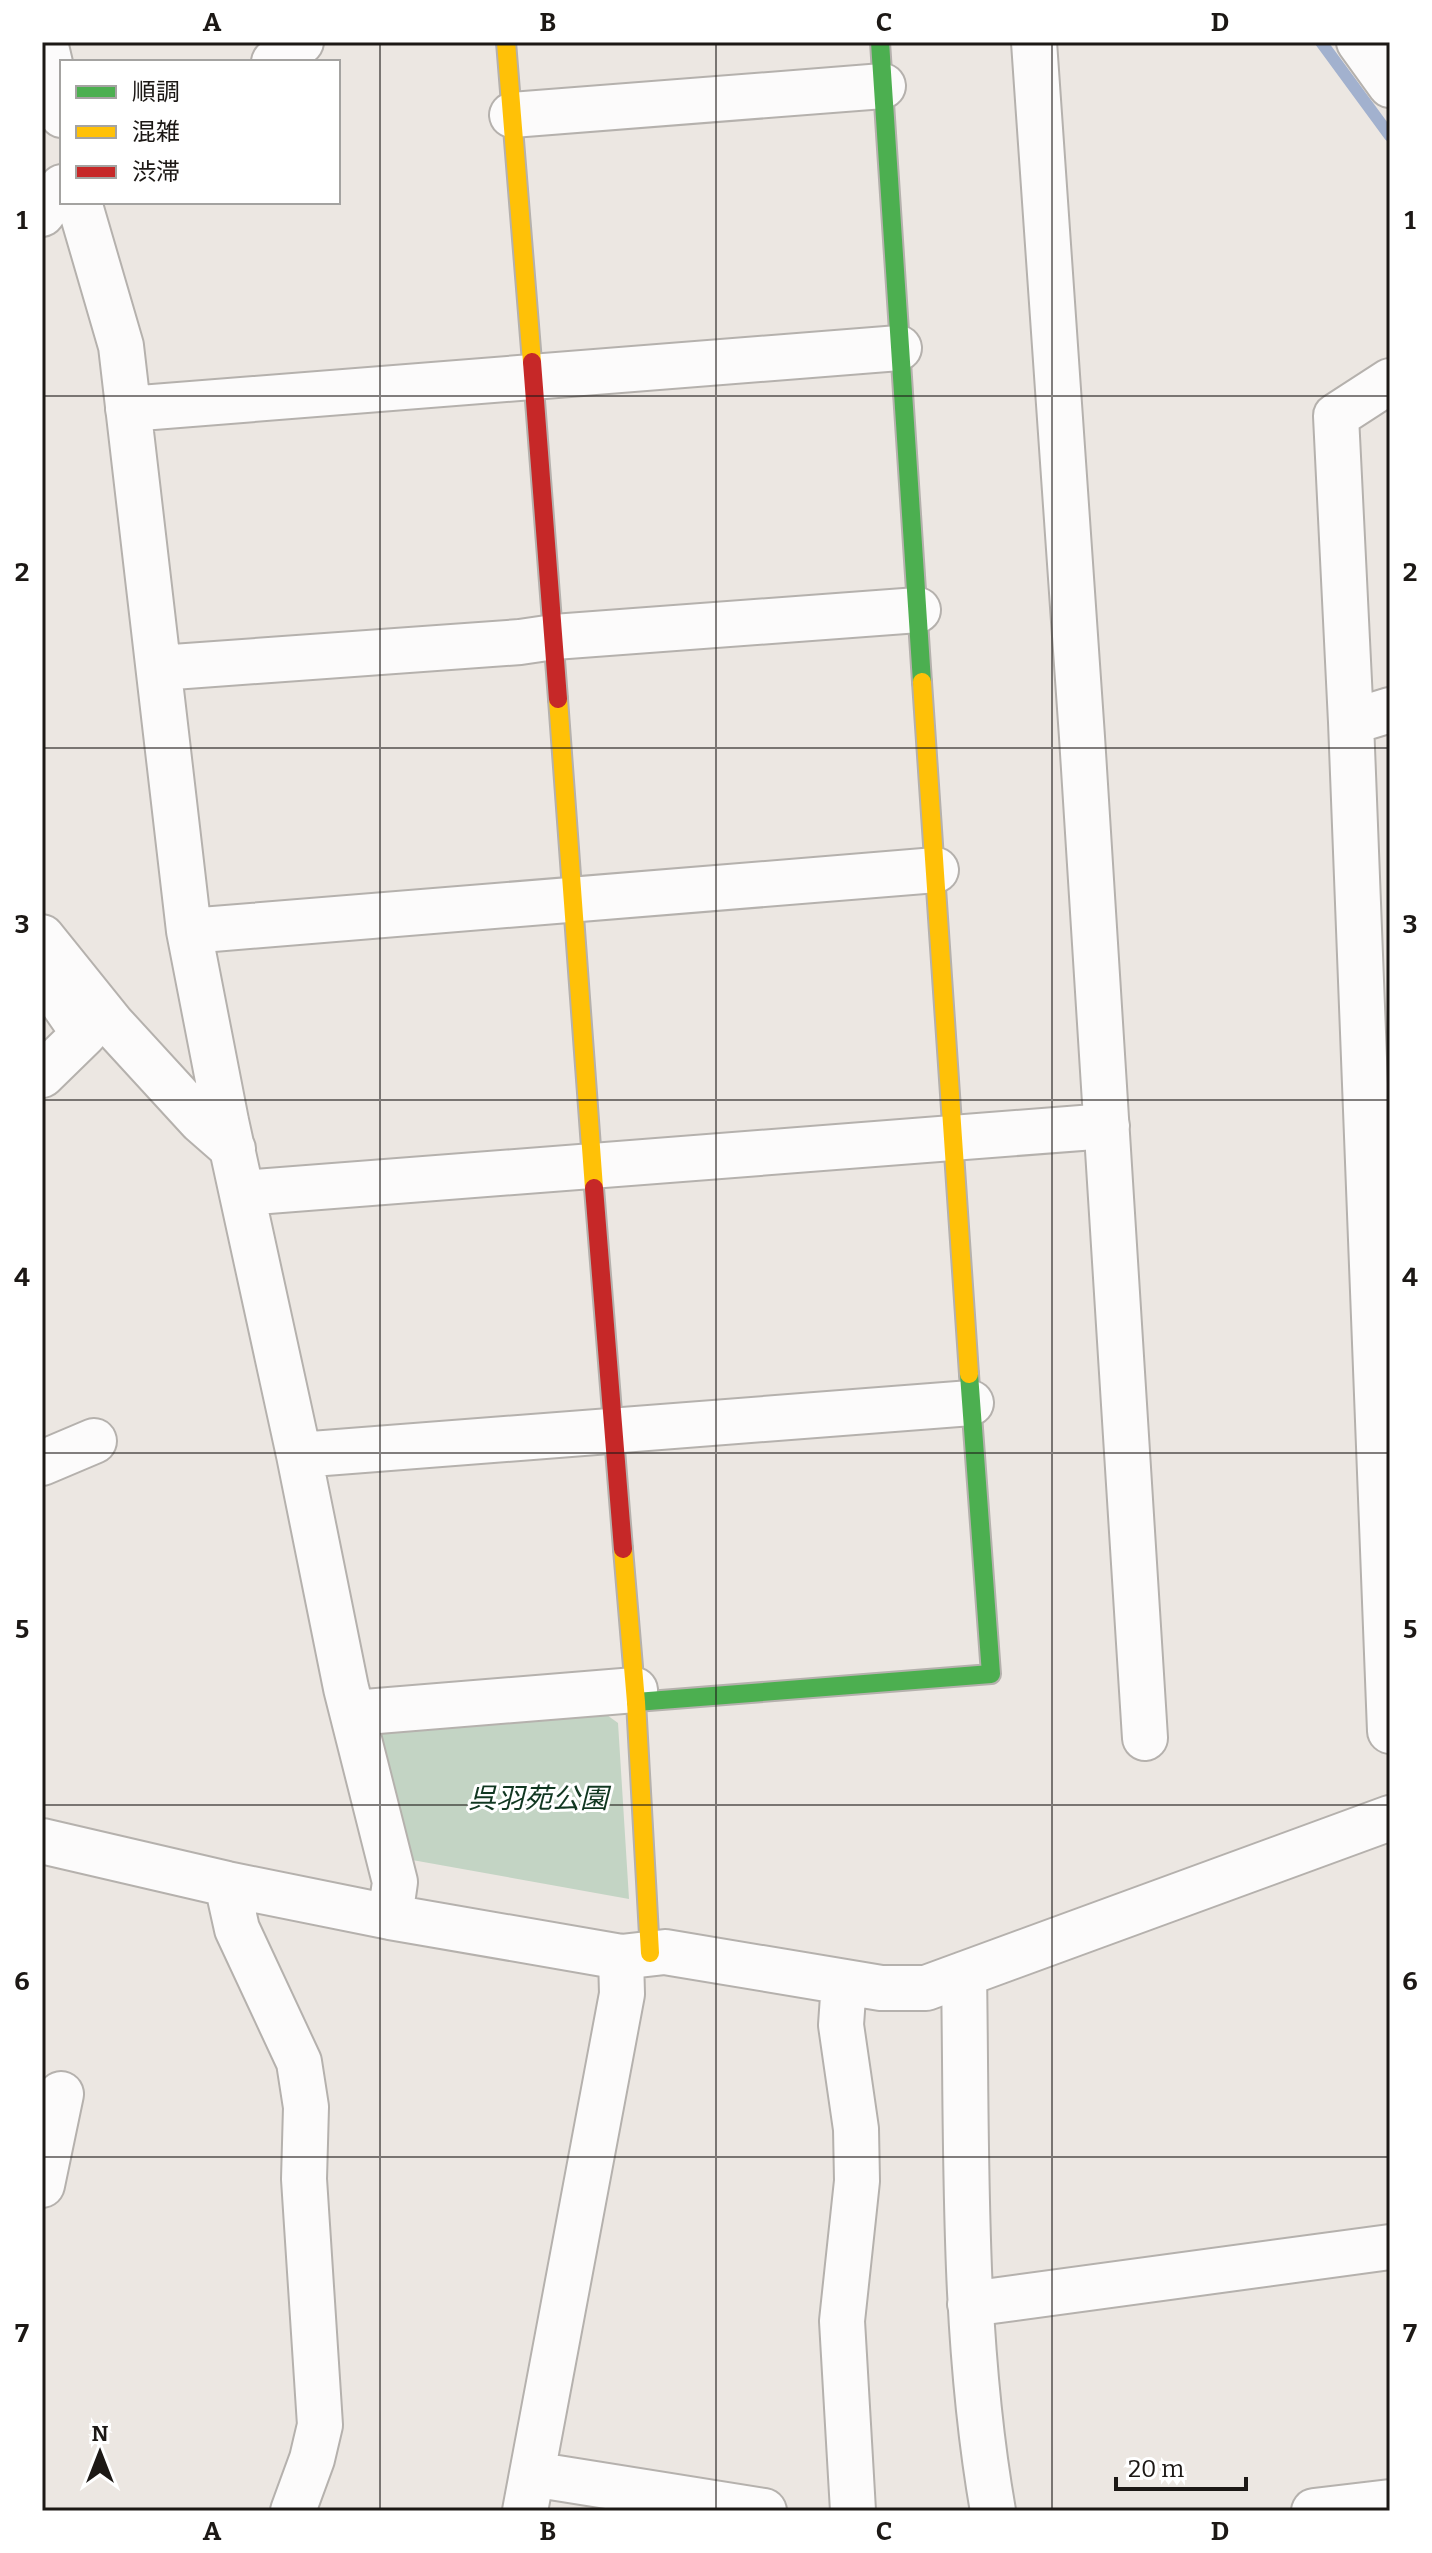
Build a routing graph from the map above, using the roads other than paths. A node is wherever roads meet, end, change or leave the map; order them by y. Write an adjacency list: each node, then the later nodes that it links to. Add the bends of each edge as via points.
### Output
1 (45, 42): 10 (street)
2 (301, 42): 7 (street)
3 (506, 42): 11 (street)
4 (880, 42): 9 (street)
5 (1034, 42): 28 (street)
6 (1359, 42): 8 (street)
7 (277, 60)
8 (1390, 85)
9 (883, 86): 11 (street); 13 (street)
10 (60, 106)
11 (512, 115): 14 (street)
12 (70, 204): 16 (street, via 121,346)
13 (899, 348): 14 (street); 17 (street)
14 (532, 377): 16 (street); 18 (street)
15 (1390, 381): 20 (street, via 1336,416)
16 (128, 409): 19 (street)
17 (918, 610): 18 (street); 21 (street)
18 (554, 637): 19 (street); 22 (street)
19 (159, 668): 23 (street)
20 (1370, 716): 27 (street)
21 (936, 870): 22 (street); 29 (street)
22 (571, 901): 23 (street); 31 (street)
23 (189, 931): 30 (street)
24 (42, 937): 30 (street, via 112,1024)
25 (42, 975): 26 (street, via 84,1034)
26 (42, 1075)
27 (1378, 1124): 40 (street)
28 (1107, 1126): 29 (street); 41 (street)
29 (952, 1138): 31 (street); 33 (street)
30 (233, 1149): 32 (street)
31 (593, 1166): 32 (street); 34 (street)
32 (243, 1193): 36 (street)
33 (971, 1403): 34 (street); 38 (street, via 991,1674)
34 (613, 1431): 36 (street); 38 (street)
35 (94, 1441): 37 (street)
36 (299, 1455): 39 (street)
37 (42, 1463)
38 (636, 1696): 39 (street); 46 (street)
39 (353, 1713): 45 (street, via 395,1882)
40 (1390, 1731)
41 (1145, 1738)
42 (1390, 1818): 47 (street)
43 (42, 1841): 44 (street)
44 (227, 1884): 45 (street); 55 (street, via 237,1929 299,2062 304,2085 305,2194 320,2425)
45 (390, 1917): 46 (street)
46 (636, 1955): 48 (street, via 665,1952); 53 (street, via 622,1994)
47 (964, 1974): 48 (street, via 926,1988); 52 (street)
48 (844, 1982): 57 (street, via 841,2025 857,2168 842,2321)
49 (61, 2094): 50 (street)
50 (42, 2185)
51 (1390, 2247): 52 (street)
52 (970, 2304): 58 (street)
53 (529, 2493): 56 (street)
54 (1390, 2502): 59 (street)
55 (293, 2511)
56 (764, 2511)
57 (853, 2511)
58 (993, 2511)
59 (1314, 2511)

